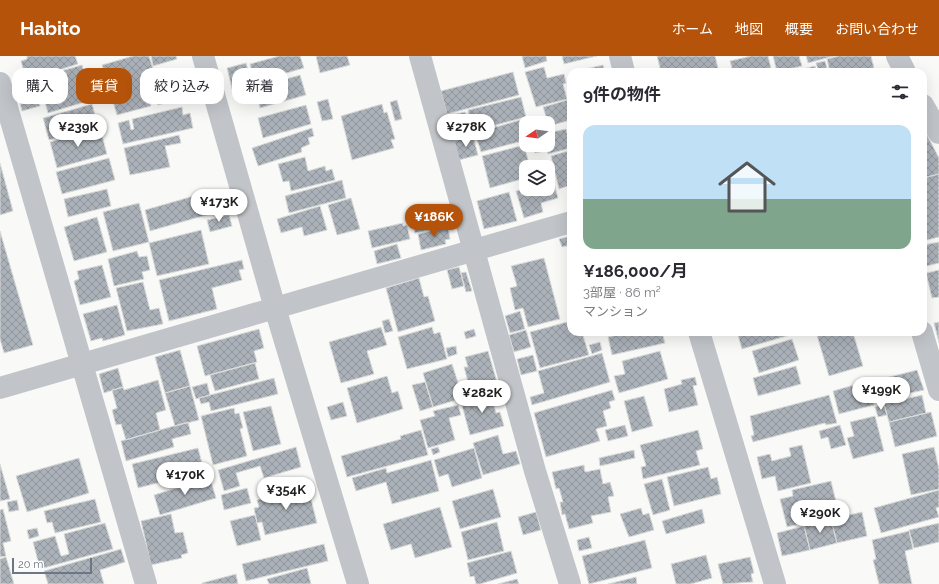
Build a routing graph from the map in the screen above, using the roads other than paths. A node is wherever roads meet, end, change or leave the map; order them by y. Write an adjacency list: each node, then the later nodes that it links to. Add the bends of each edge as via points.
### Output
1 (203, 56): 10 (street)
2 (420, 56): 9 (street)
3 (620, 56): 5 (street)
4 (897, 56): 6 (street)
5 (623, 68)
6 (903, 68)
7 (0, 83): 13 (street)
8 (567, 223): 9 (street)
9 (474, 250): 10 (street); 18 (street, via 535,471)
10 (275, 308): 13 (street); 17 (street)
11 (700, 336): 19 (street)
12 (923, 336): 15 (street)
13 (81, 365): 14 (street); 16 (street)
14 (0, 388)
15 (939, 390)
16 (146, 584)
17 (358, 584)
18 (570, 584)
19 (775, 584)

